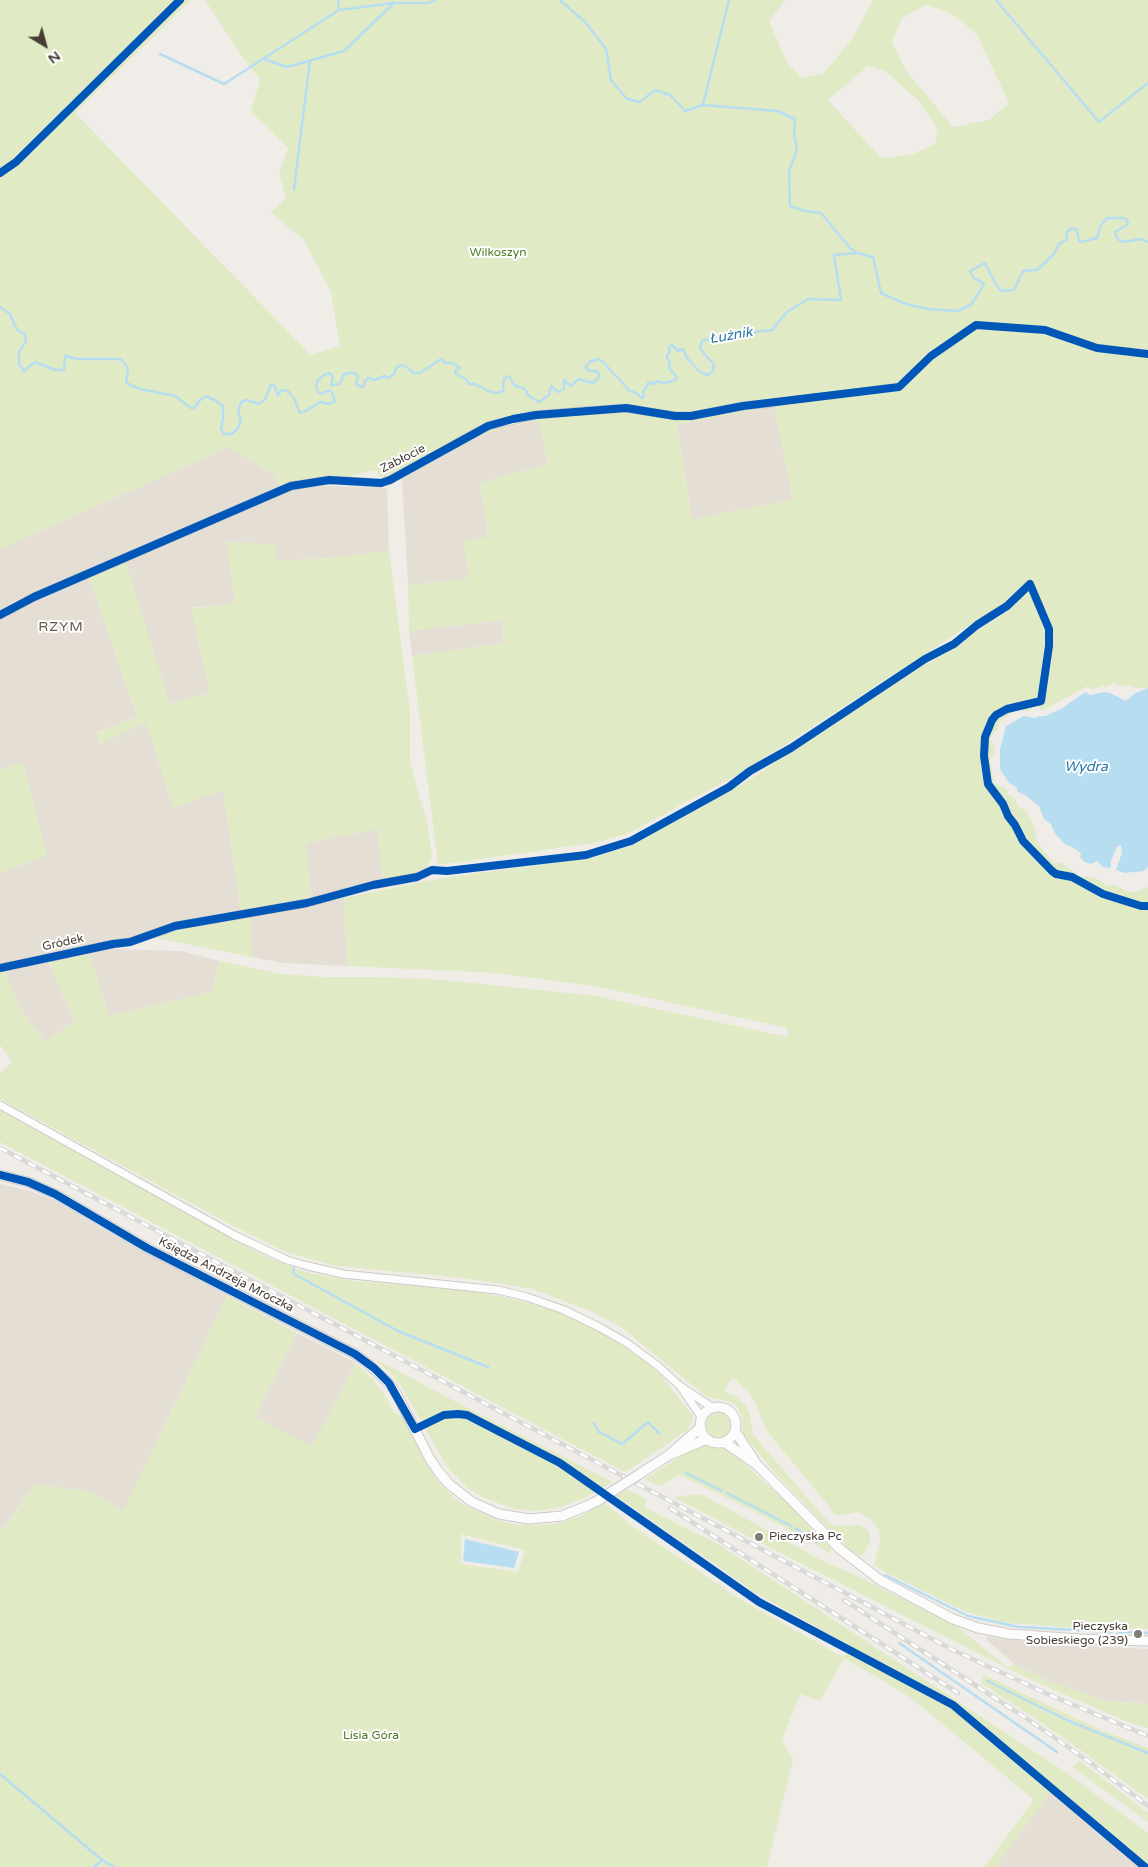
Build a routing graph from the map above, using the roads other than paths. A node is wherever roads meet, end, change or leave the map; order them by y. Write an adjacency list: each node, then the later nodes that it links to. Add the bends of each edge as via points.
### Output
1 (773, 403): 2 (street, Zabłocie, via 691,416 626,408 582,411 536,415 488,426 390,480 329,480 291,486 34,597)
2 (0, 615)
3 (432, 870): 4 (street, Gródek, via 417,877 307,903 175,926 130,942)
4 (0, 968)
5 (0, 1105): 7 (street, via 274,1254 334,1272 476,1287 546,1303 612,1334 644,1355)
6 (0, 1175): 13 (street, Księdza Andrzeja Mroczka, bridge, via 28,1182 55,1194 147,1248 355,1354 389,1383 430,1459 449,1484 472,1502 499,1514 529,1519 562,1516 599,1500)
7 (680, 1386): 8 (street); 9 (street)
8 (713, 1408): 9 (street, via 708,1410); 10 (street, via 720,1407 731,1413 735,1418)
9 (701, 1423): 11 (street, via 702,1432); 13 (street, Księdza Andrzeja Mroczka)
10 (735, 1431): 12 (street); 14 (street)
11 (709, 1440): 12 (street); 13 (street, Księdza Andrzeja Mroczka)
12 (724, 1442): 14 (street)
13 (670, 1455)
14 (757, 1465): 15 (street, via 858,1564 880,1580 953,1619 978,1628 1015,1634)
15 (1148, 1641)

